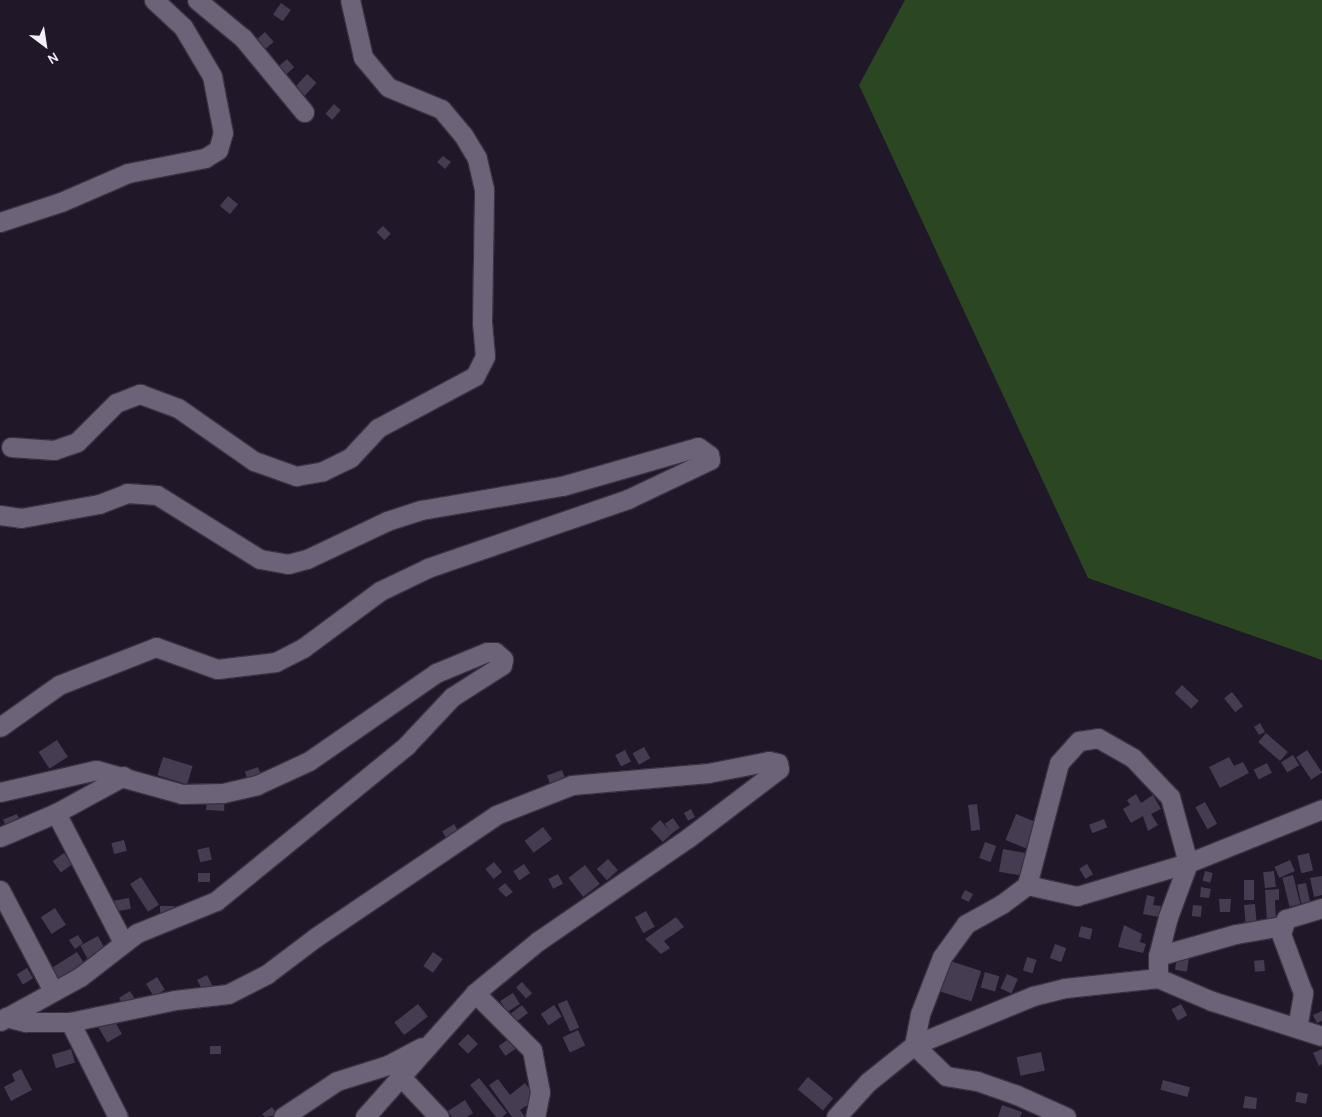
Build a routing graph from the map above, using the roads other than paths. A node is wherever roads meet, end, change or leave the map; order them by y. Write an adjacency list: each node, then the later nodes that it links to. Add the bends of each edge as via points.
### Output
1 (154, 0): 5 (street)
2 (167, 0): 5 (street)
3 (197, 0): 6 (street, via 243,38)
4 (350, 0): 8 (street, via 363,57 388,87 441,109 477,158 484,189 484,356 475,376 378,428 350,458 323,471 296,476 254,461 178,408 140,394 116,403 77,442 54,450)
5 (183, 27): 7 (street, via 212,76 223,133 218,150 205,158 128,173 61,202)
6 (304, 112)
7 (0, 222)
8 (4, 449)
9 (0, 515): 10 (street, via 21,518 99,504 127,493 157,495 260,559 288,564 307,559 405,514 562,486 698,447 710,455 710,460 697,468 628,499 428,568 380,591 303,648 276,662 218,669 156,647 59,685)
10 (0, 727)
11 (124, 776): 12 (street, via 96,770); 14 (street); 21 (street, via 182,794 223,793 257,785 309,761 436,673 487,652 495,652 503,659 502,665 452,697 406,746 249,878 216,901)
12 (0, 792)
13 (1322, 809): 16 (street)
14 (56, 814): 15 (street); 21 (street)
15 (0, 837)
16 (1188, 863): 17 (street, via 1077,896); 17 (street, via 1170,797 1133,758 1098,738 1079,741 1059,763); 22 (street)
17 (1027, 885): 31 (street, via 1002,904 966,924 942,957 920,1014)
18 (0, 890): 24 (street)
19 (1322, 908): 20 (street, via 1286,919)
20 (1282, 926): 22 (street, via 1236,934); 28 (street, via 1280,934 1304,993)
21 (123, 942): 24 (street, via 96,967)
22 (1158, 956): 23 (street)
23 (1158, 978): 28 (street, via 1212,1001); 31 (street, via 1065,988 1033,996)
24 (53, 991): 26 (street)
25 (475, 993): 27 (street, via 538,941 688,838 779,768 778,763 768,761 708,773 572,785 496,815 267,974 228,994 175,1000); 30 (street); 37 (street, via 532,1050 540,1092)
26 (3, 1019): 27 (street)
27 (70, 1022): 33 (street)
28 (1297, 1028): 29 (street)
29 (1322, 1036)
30 (431, 1042): 32 (street); 34 (street, via 388,1065 337,1081)
31 (914, 1044): 38 (street, via 868,1082); 39 (street, via 946,1076 977,1081)
32 (402, 1078): 35 (street); 36 (street)
33 (118, 1117)
34 (283, 1117)
35 (365, 1117)
36 (438, 1117)
37 (535, 1117)
38 (836, 1117)
39 (1066, 1117)

